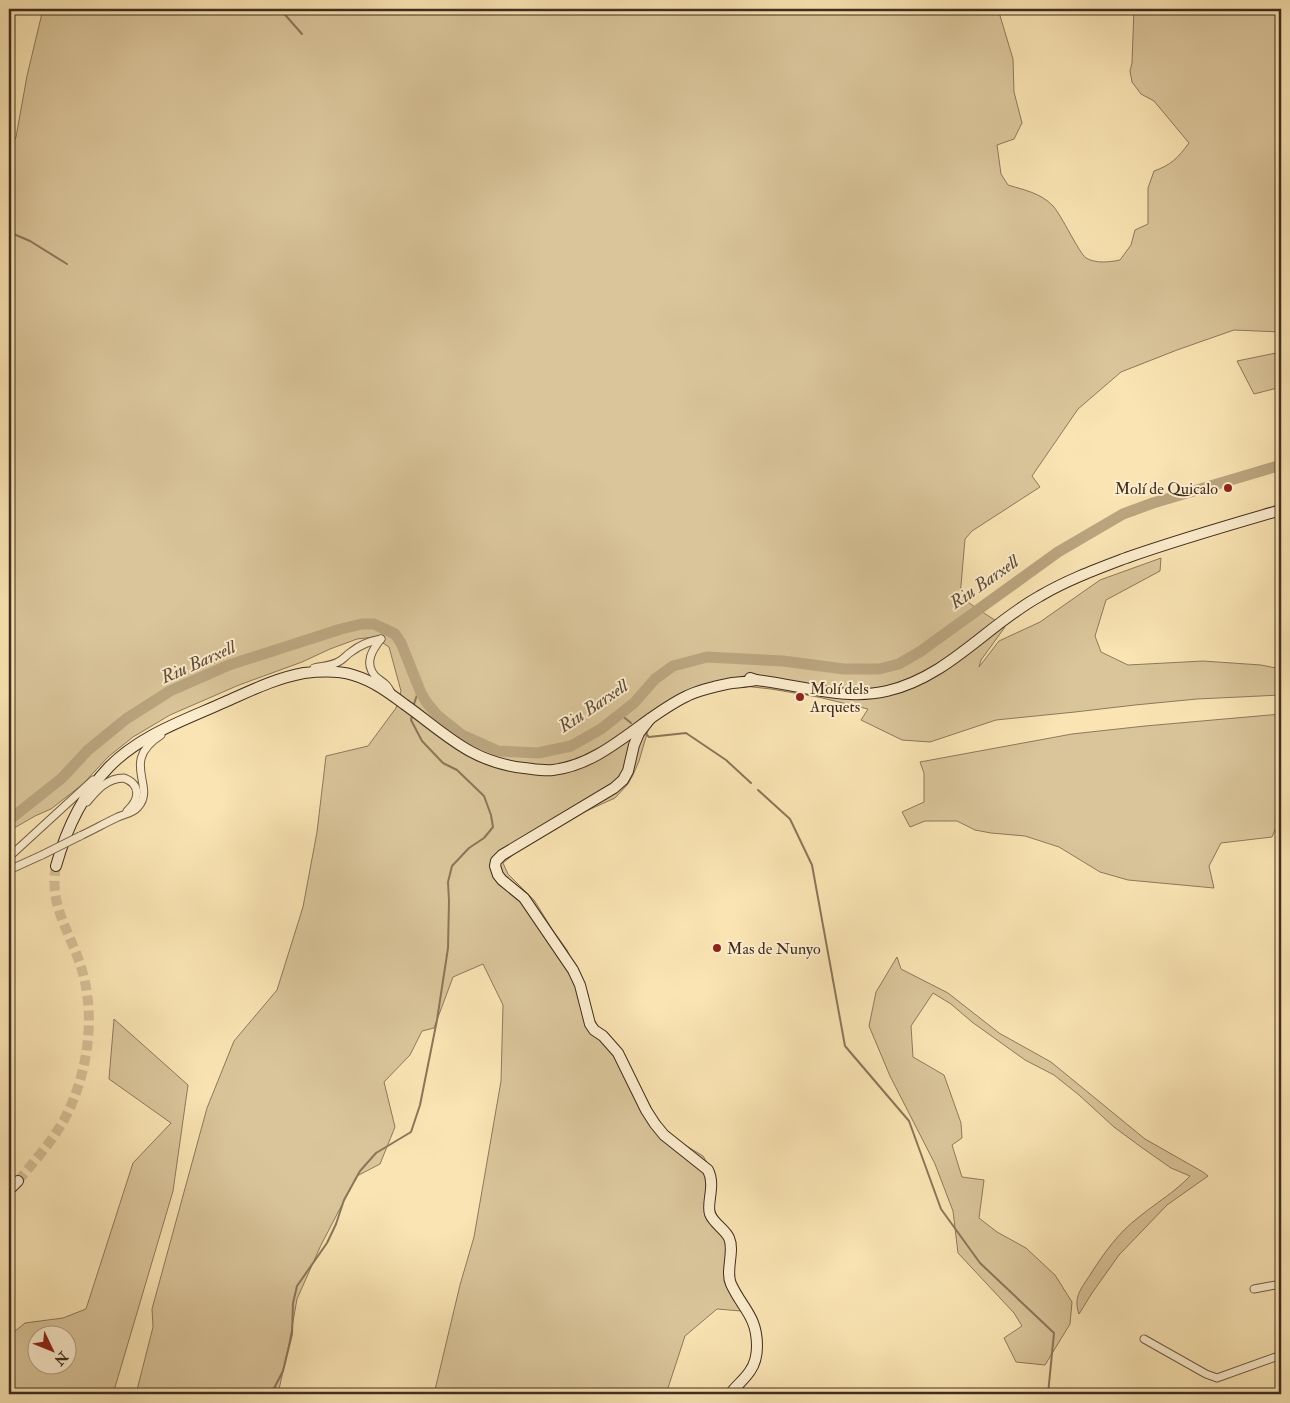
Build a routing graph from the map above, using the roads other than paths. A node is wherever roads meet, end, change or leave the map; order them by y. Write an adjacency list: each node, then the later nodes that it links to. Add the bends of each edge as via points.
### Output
1 (1281, 510): 6 (main road, via 1166,544 1062,584 1020,608 936,671 902,687 877,693 842,694 756,680 698,691)
2 (363, 644): 3 (street); 3 (street, via 381,639); 4 (street, via 341,661)
3 (370, 655): 5 (street, via 372,671)
4 (303, 674): 5 (main road, via 346,673); 7 (main road, via 266,685)
5 (392, 694): 13 (main road, via 471,753 500,764)
6 (646, 717): 8 (main road); 9 (main road); 10 (main road)
7 (188, 718): 12 (main road, via 146,738); 15 (street, via 155,739 145,750 140,765 144,788 142,800 135,810)
8 (623, 741): 9 (main road, via 628,737); 10 (main road, via 620,736 605,746); 11 (main road); 13 (main road, via 583,761 552,770)
9 (634, 745): 11 (main road)
10 (596, 747): 13 (main road)
11 (631, 760): 25 (main road, via 623,780 614,788 502,855 495,866 502,880 524,898 573,970 590,1024 618,1053 655,1124 711,1176 709,1212 729,1239 729,1281 753,1322 757,1337 755,1362)
12 (111, 766): 14 (main road); 16 (street)
13 (542, 769)
14 (74, 816): 15 (street, via 103,785 124,778 133,784 137,796); 17 (main road)
15 (120, 816): 18 (street, bridge)
16 (9, 857)
17 (56, 866)
18 (9, 870)
19 (18, 1181): 20 (main road)
20 (9, 1190)
21 (1281, 1284): 22 (street)
22 (1254, 1290)
23 (1144, 1339): 24 (street, via 1217,1378)
24 (1281, 1355)
25 (730, 1394)

